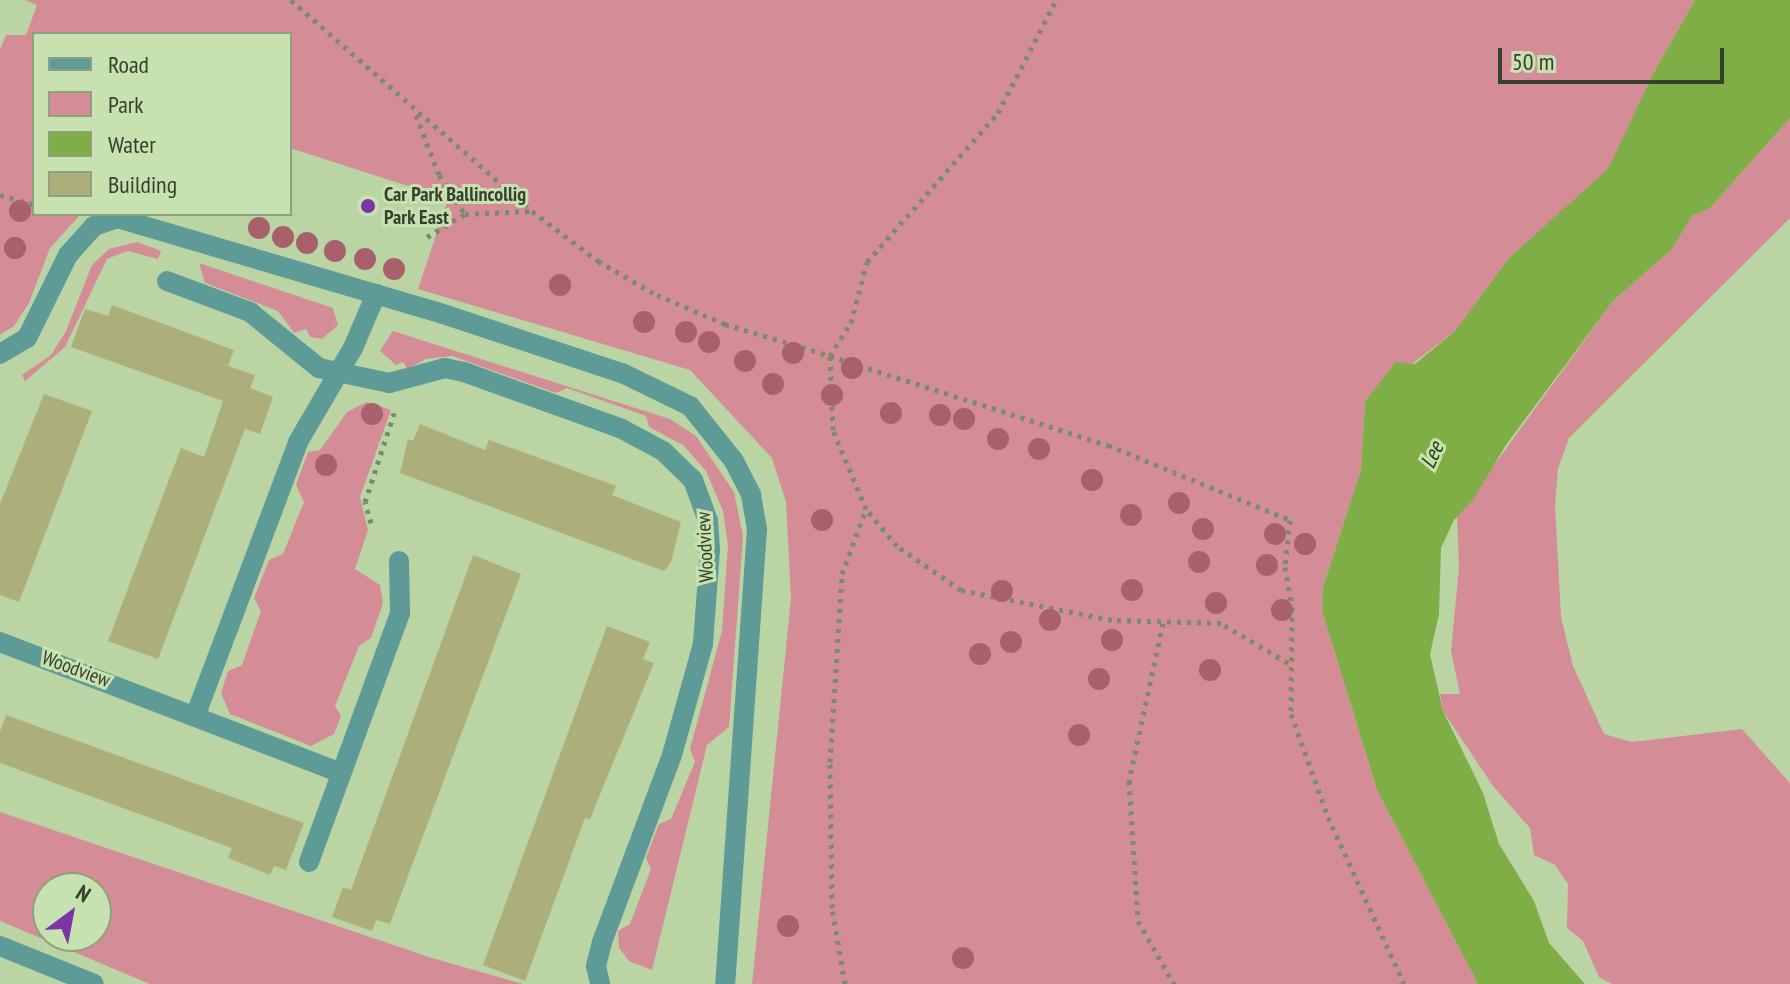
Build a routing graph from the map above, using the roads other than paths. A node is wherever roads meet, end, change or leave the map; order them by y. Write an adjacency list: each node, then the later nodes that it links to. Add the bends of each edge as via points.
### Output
1 (167, 281): 4 (street, Woodview, via 250,312 293,352)
2 (376, 294): 3 (street, via 117,218 94,226 77,245 27,338); 4 (street); 13 (street, via 657,387 690,406 714,433 751,495 757,565)
3 (0, 354)
4 (339, 373): 7 (street, via 298,442); 12 (street, Woodview, via 389,383 445,368 520,392 619,428 663,451 679,463 702,501 710,550 703,644 672,755 605,931 596,966)
5 (399, 561): 8 (street, via 400,613)
6 (0, 642): 7 (street, Woodview)
7 (196, 714): 8 (street, Woodview)
8 (341, 773): 9 (street)
9 (309, 862)
10 (0, 946): 11 (street)
11 (94, 984)
12 (600, 984)
13 (725, 984)

